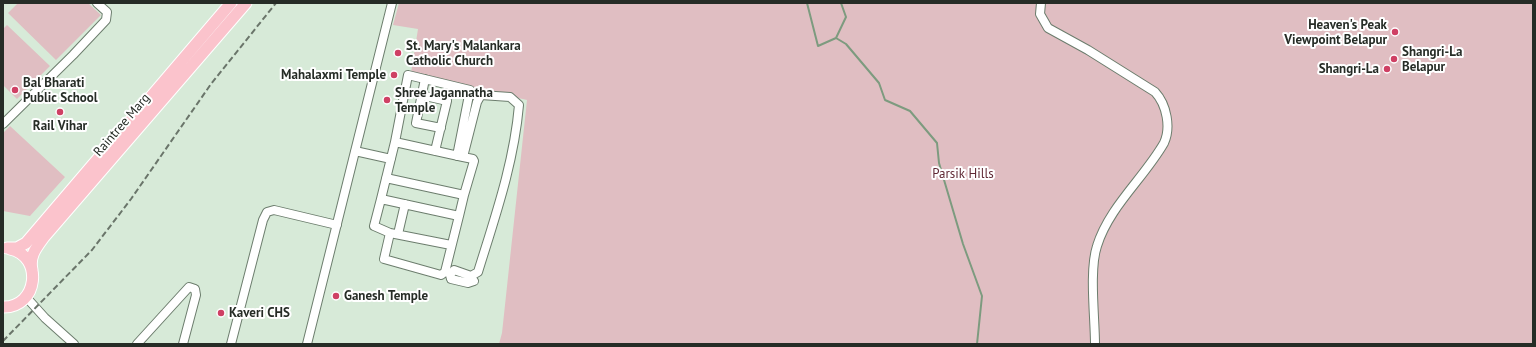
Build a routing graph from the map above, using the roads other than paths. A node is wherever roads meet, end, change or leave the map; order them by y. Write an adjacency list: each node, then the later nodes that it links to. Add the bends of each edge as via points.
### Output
1 (97, 3): 8 (street, via 106,12 106,20)
2 (231, 3): 23 (main road, Raintree Marg, via 26,243 17,248)
3 (246, 3): 24 (main road, Raintree Marg, via 44,237 31,256)
4 (392, 3): 11 (street)
5 (1041, 3): 33 (street, via 1040,14 1048,28 1155,92 1163,105 1167,122 1167,138 1106,226 1097,246 1094,270)
6 (424, 78): 7 (street); 10 (street, via 411,75 407,78); 13 (street, via 470,90)
7 (421, 95): 9 (street, via 416,123); 9 (street, via 447,101)
8 (3, 124)
9 (441, 128): 12 (street)
10 (395, 142): 12 (street); 14 (street)
11 (355, 151): 14 (street); 20 (street)
12 (435, 151): 13 (street)
13 (460, 156): 16 (street, via 474,161); 25 (street, via 480,95 514,99 519,106 508,176 478,272 471,276 454,270 450,275 452,279 468,283)
14 (391, 159): 15 (street)
15 (386, 178): 16 (street); 17 (street)
16 (464, 195): 19 (street)
17 (381, 199): 18 (street); 21 (street, via 374,226)
18 (405, 204): 19 (street); 21 (street)
19 (459, 216): 22 (street)
20 (337, 225): 31 (street, via 274,210 267,212); 32 (street)
21 (394, 234): 22 (street); 22 (street, via 384,259 441,275 445,272)
22 (451, 245)
23 (5, 248): 24 (main road, via 23,255)
24 (32, 270): 26 (main road, Raintree Marg, via 33,281)
25 (474, 280)
26 (26, 297): 27 (main road, via 17,304); 28 (street)
27 (3, 308)
28 (74, 344)
29 (137, 344): 30 (street, via 189,287 192,287 196,295)
30 (183, 344)
31 (231, 344)
32 (307, 344)
33 (1095, 344)

